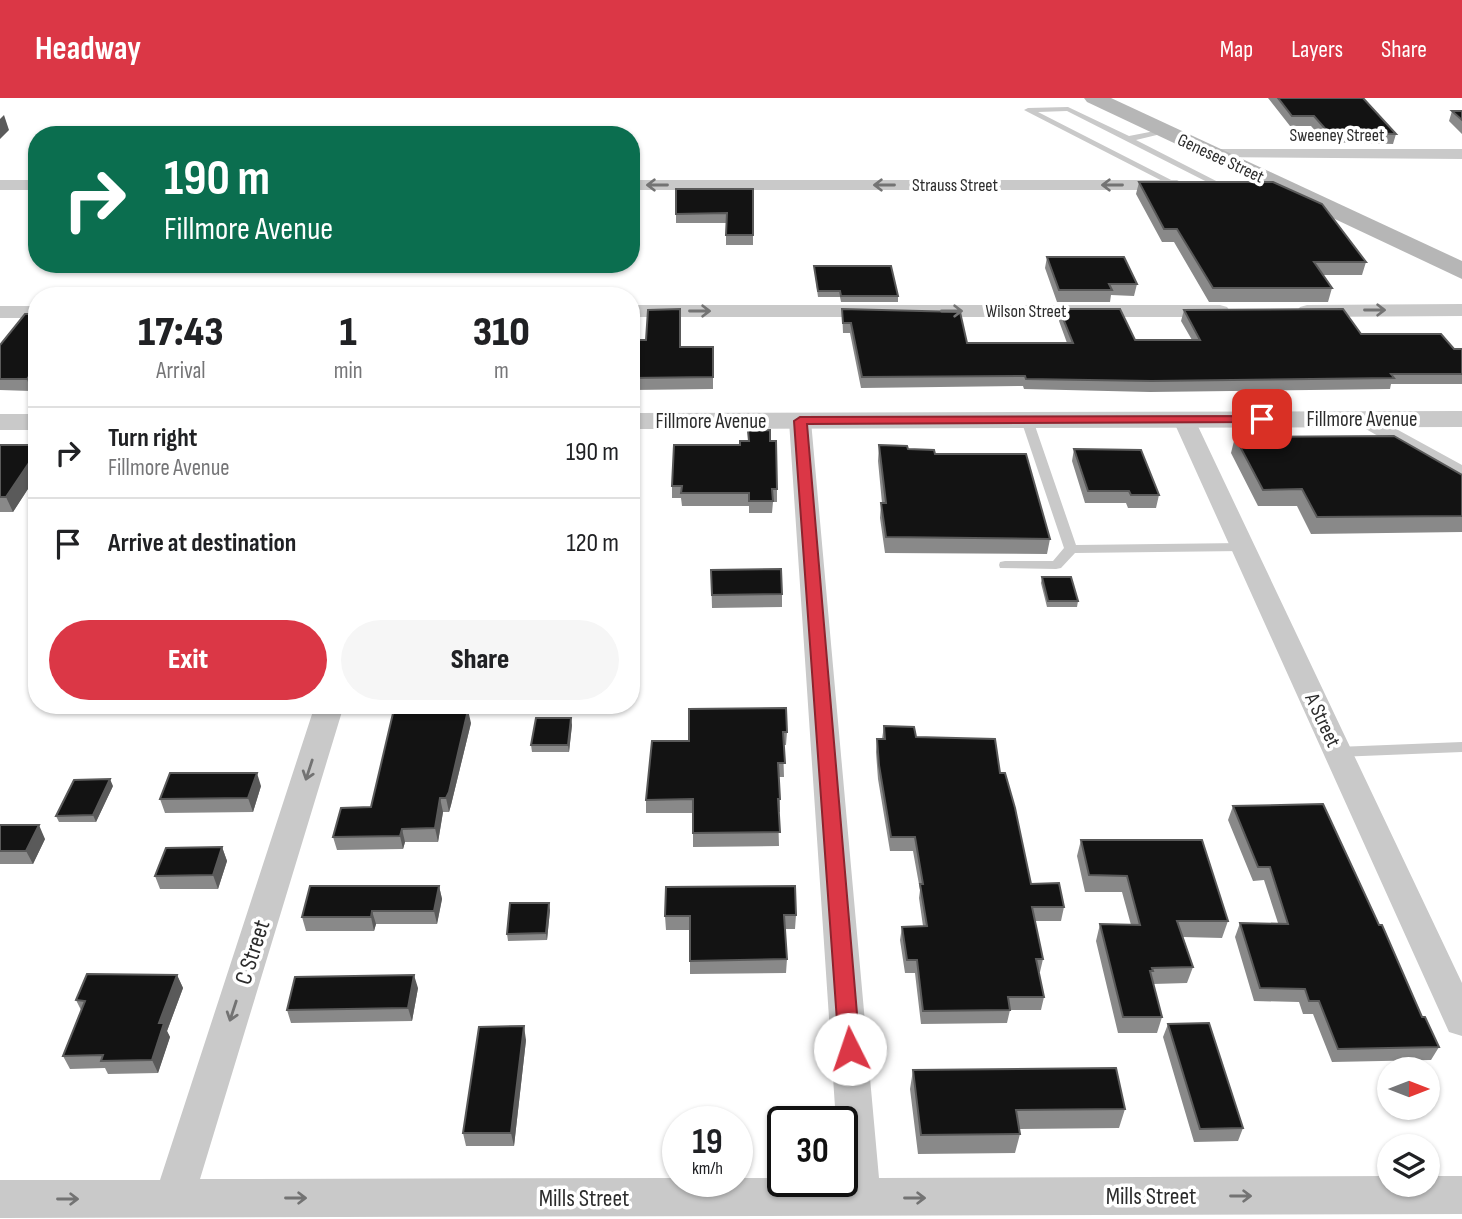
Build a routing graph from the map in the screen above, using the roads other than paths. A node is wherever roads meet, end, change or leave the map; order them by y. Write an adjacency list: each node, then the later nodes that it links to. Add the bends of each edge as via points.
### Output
1 (1094, 98): 2 (main road, Genesee Street)
2 (1163, 131): 3 (lane); 4 (main road, Genesee Street)
3 (1128, 139): 9 (lane, via 1068,109 1028,110); 10 (lane)
4 (1212, 154): 5 (street, Sweeney Street); 11 (main road, Genesee Street)
5 (1462, 154)
6 (0, 185): 7 (street)
7 (28, 185)
8 (640, 185): 9 (street, Strauss Street, one-way to 8)
9 (1177, 185): 10 (street, Strauss Street)
10 (1220, 185): 11 (street, Strauss Street)
11 (1278, 185): 12 (main road, Genesee Street)
12 (1456, 265)
13 (1462, 310): 16 (street, one-way to 13)
14 (640, 311): 15 (street, Wilson Street, one-way to 15)
15 (1244, 311)
16 (1284, 311)
17 (0, 312): 18 (street)
18 (28, 312)
19 (1184, 419): 20 (street, Fillmore Avenue); 22 (street, Fillmore Avenue); 28 (street, A Street)
20 (1367, 419): 21 (street, Fillmore Avenue); 27 (street)
21 (1462, 419)
22 (1027, 420): 24 (street, Fillmore Avenue); 29 (lane)
23 (640, 421): 24 (street, Fillmore Avenue)
24 (800, 421): 37 (street)
25 (0, 422): 26 (street)
26 (28, 422)
27 (1462, 475)
28 (1242, 547): 29 (lane); 33 (street, A Street)
29 (1071, 549): 30 (lane, via 1056,565)
30 (1005, 565)
31 (327, 714): 36 (street, C Street, one-way to 36)
32 (1462, 747): 33 (lane)
33 (1337, 752): 34 (street, A Street)
34 (1462, 1021)
35 (1462, 1195): 37 (street, Mills Street, one-way to 35)
36 (174, 1198): 37 (street, Mills Street, one-way to 37); 38 (street, Mills Street, one-way to 36)
37 (861, 1198)
38 (0, 1199)

